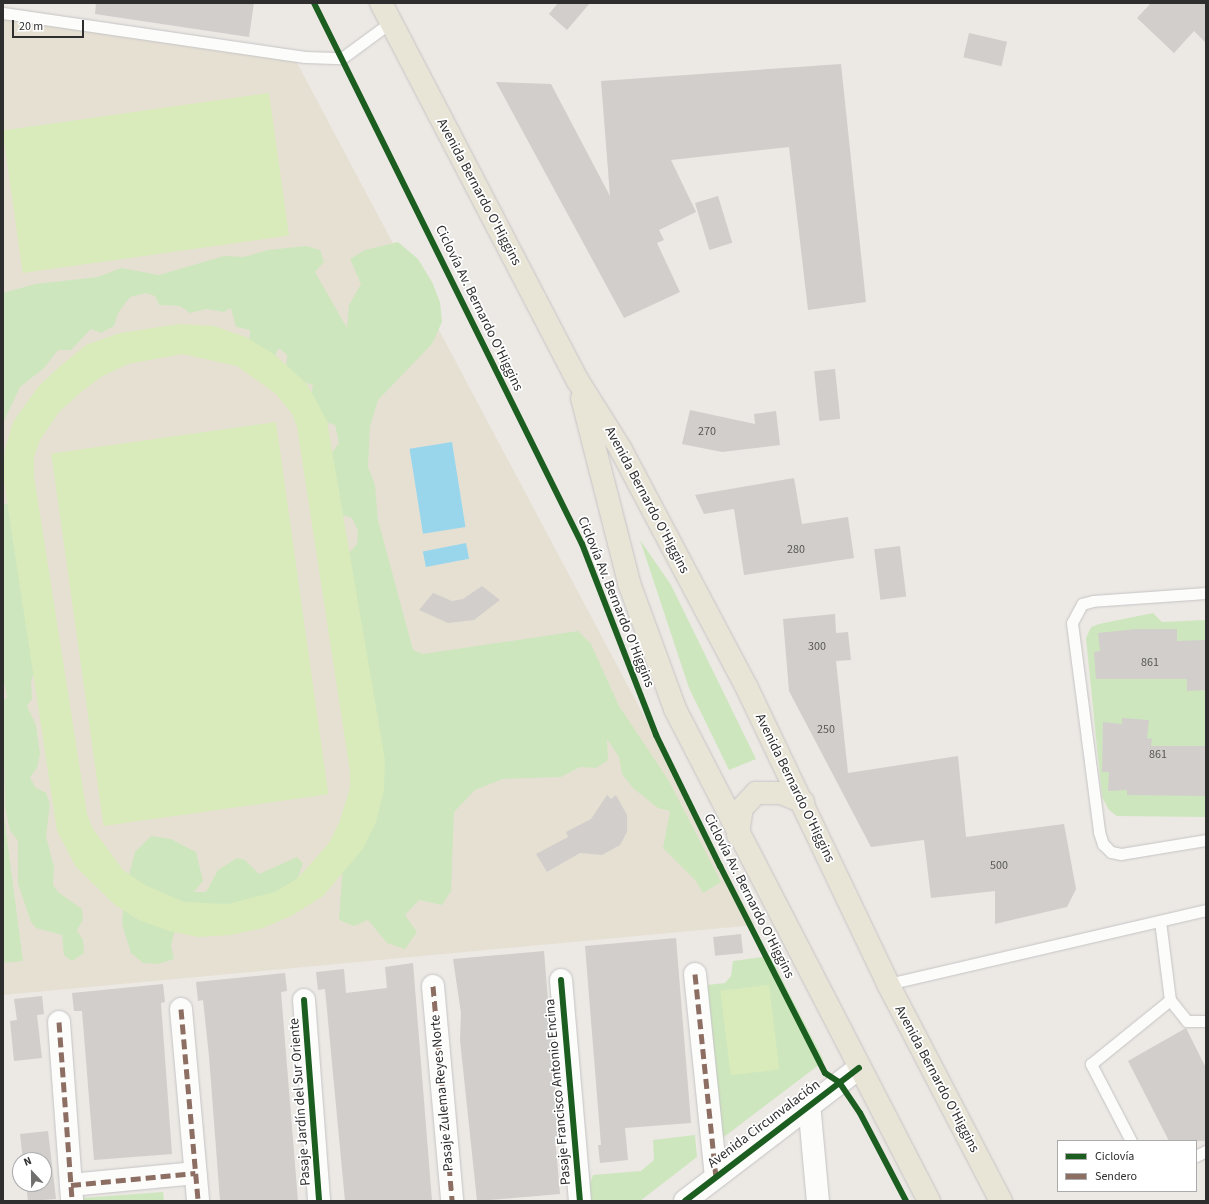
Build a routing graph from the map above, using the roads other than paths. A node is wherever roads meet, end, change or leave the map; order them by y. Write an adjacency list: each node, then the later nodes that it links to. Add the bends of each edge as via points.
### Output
1 (381, 3): 3 (main road, Avenida Bernardo O'Higgins)
2 (3, 13): 3 (lane, via 305,57 342,58)
3 (390, 22): 4 (main road, Avenida Bernardo O'Higgins)
4 (578, 381): 6 (main road, Avenida Bernardo O'Higgins, via 620,448 747,688); 7 (main road, Avenida Bernardo O'Higgins, via 642,626 674,708)
5 (1206, 594): 8 (lane, via 1093,601 1082,604 1072,623 1099,832 1103,844 1111,852 1121,854)
6 (803, 802): 7 (main road, via 781,793 756,793 742,808); 13 (main road, Avenida Bernardo O'Higgins)
7 (738, 835): 20 (main road, Avenida Bernardo O'Higgins)
8 (1206, 840)
9 (1206, 910): 10 (lane)
10 (1160, 921): 13 (lane); 16 (lane)
11 (695, 974): 26 (street)
12 (561, 980): 32 (street, Pasaje Francisco Antonio Encina)
13 (888, 984): 35 (main road, Avenida Bernardo O'Higgins)
14 (433, 986): 31 (street, Pasaje Zulema Reyes Norte)
15 (304, 1000): 30 (street, Pasaje Jardín del Sur Oriente)
16 (1170, 1000): 18 (lane, via 1187,1021); 22 (lane, via 1091,1064)
17 (181, 1009): 25 (street)
18 (1206, 1021)
19 (59, 1022): 27 (street)
20 (859, 1068): 21 (street, Avenida Circunvalación); 34 (main road, Avenida Bernardo O'Higgins)
21 (809, 1103): 26 (street, Avenida Circunvalación); 33 (street)
22 (1130, 1140)
23 (1206, 1151): 24 (lane)
24 (1197, 1156)
25 (195, 1173): 27 (street); 29 (street)
26 (716, 1176): 28 (street, Avenida Circunvalación)
27 (72, 1193)
28 (691, 1198)
29 (198, 1201)
30 (319, 1201)
31 (452, 1201)
32 (580, 1201)
33 (818, 1201)
34 (929, 1201)
35 (1001, 1201)

